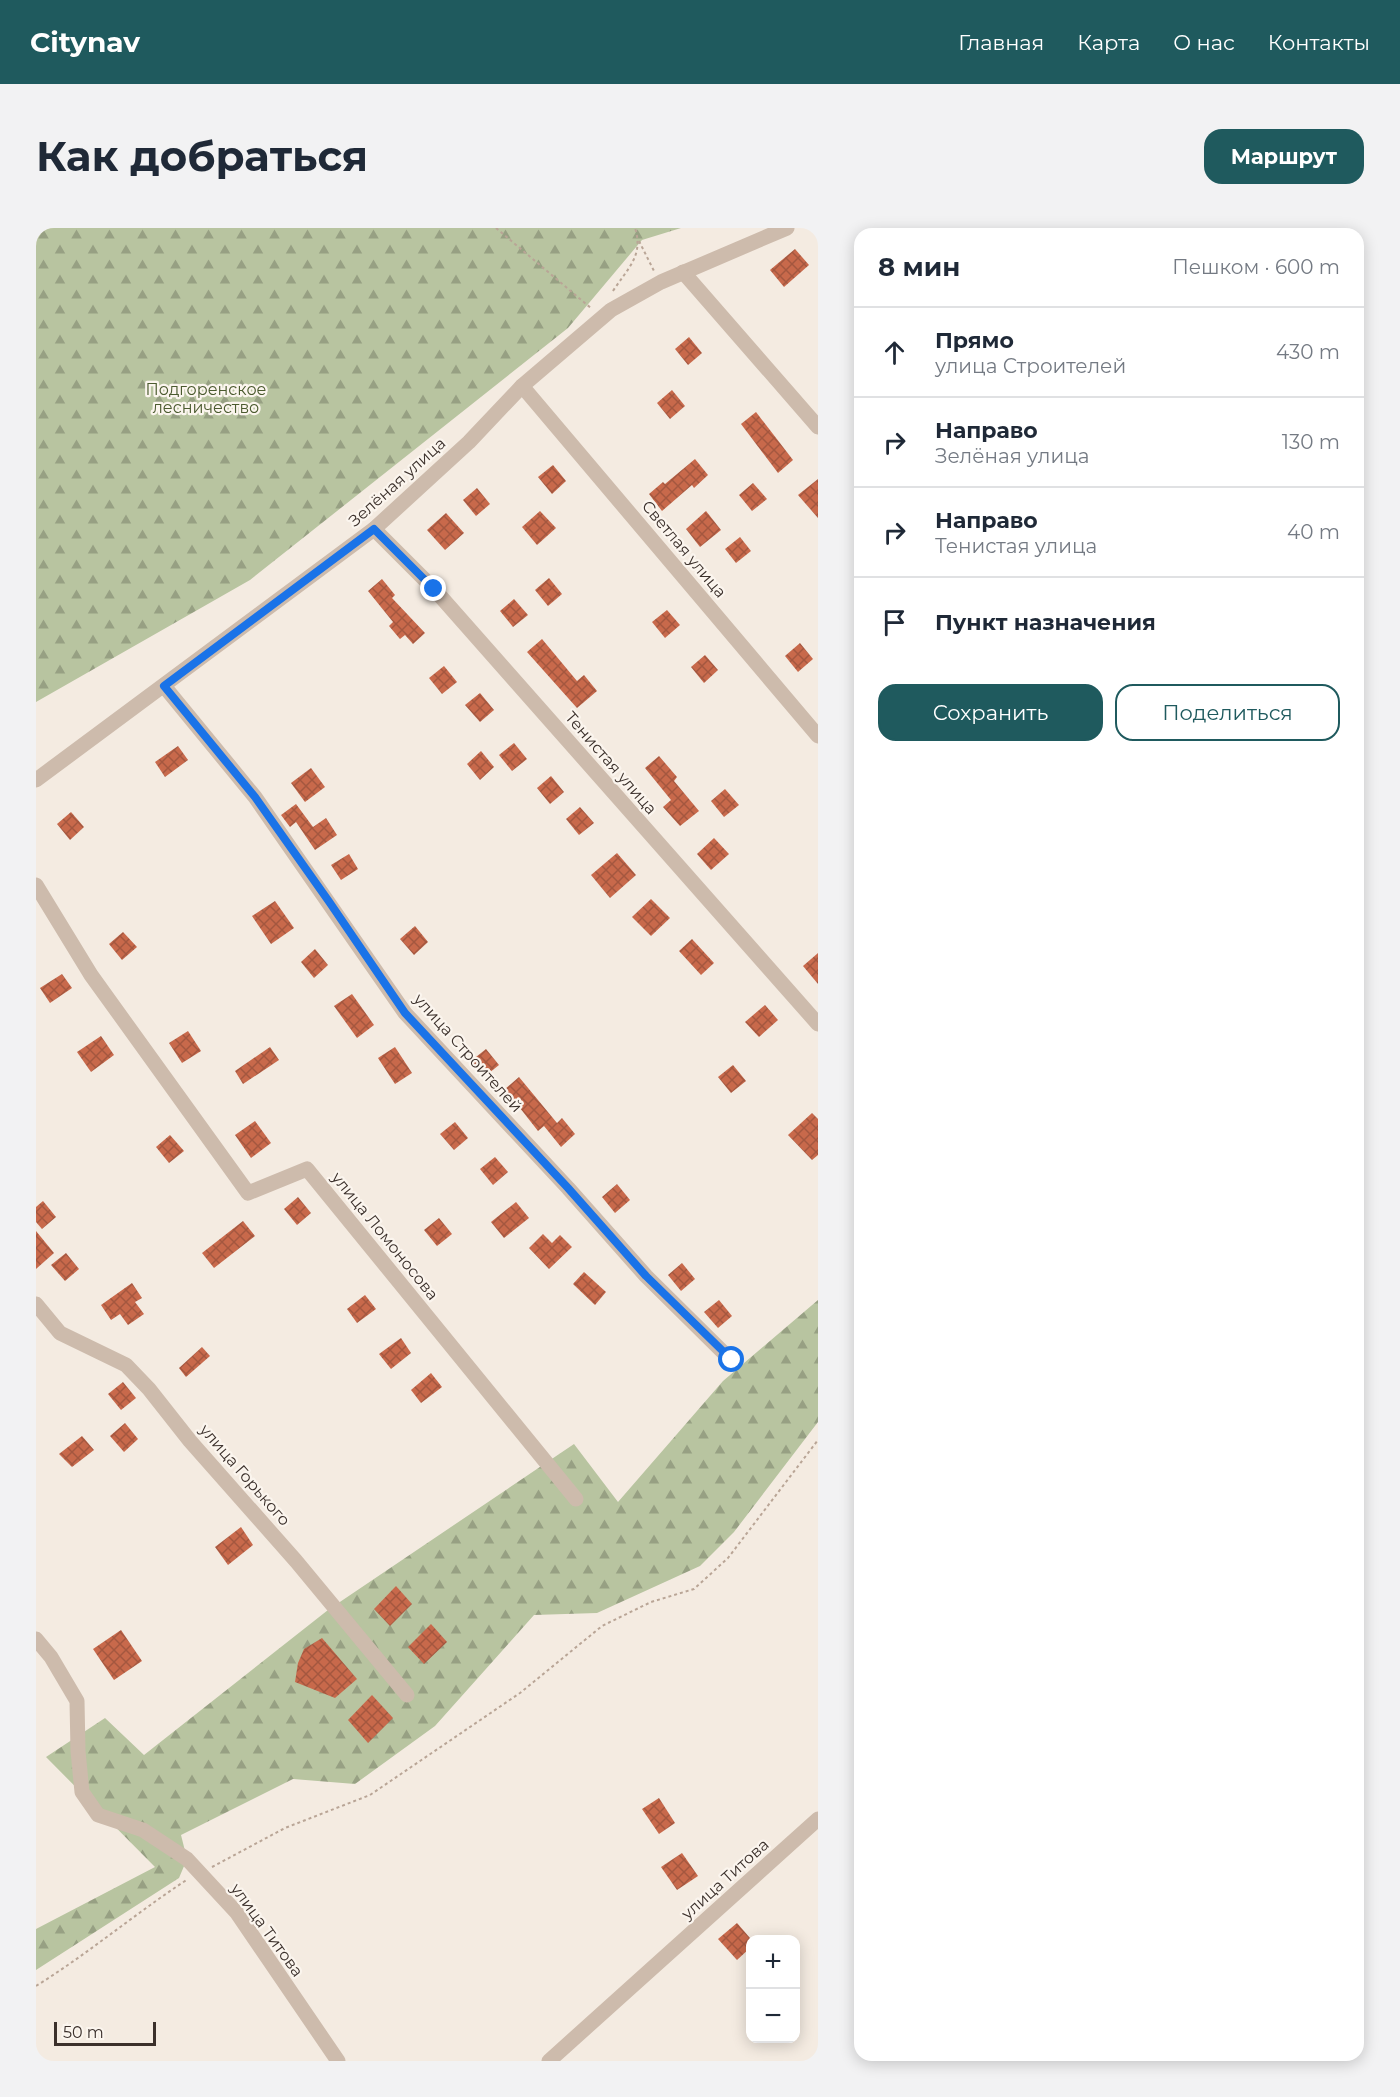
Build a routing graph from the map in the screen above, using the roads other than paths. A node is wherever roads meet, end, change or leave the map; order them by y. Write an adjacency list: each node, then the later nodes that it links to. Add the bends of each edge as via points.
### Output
1 (787, 228): 2 (street, Зелёная улица)
2 (683, 272): 3 (street, Зелёная улица, via 611,310); 4 (street)
3 (522, 386): 5 (street, Зелёная улица, via 469,442); 7 (street, Светлая улица)
4 (818, 427)
5 (374, 529): 6 (street, Зелёная улица); 10 (street, Тенистая улица, via 434,589)
6 (164, 686): 8 (street, Зелёная улица); 12 (street, улица Строителей, via 255,797 405,1013 646,1276)
7 (818, 736)
8 (36, 780)
9 (36, 885): 13 (street, улица Ломоносова, via 91,975 248,1193 307,1169)
10 (818, 1024)
11 (36, 1304): 15 (street, улица Горького, via 60,1333 126,1365)
12 (732, 1360)
13 (576, 1499)
14 (36, 1639): 17 (street, улица Титова, via 77,1701 82,1792 98,1815 143,1830 187,1859 237,1913)
15 (407, 1695)
16 (818, 1820): 18 (street, улица Титова)
17 (338, 2061)
18 (549, 2061)

